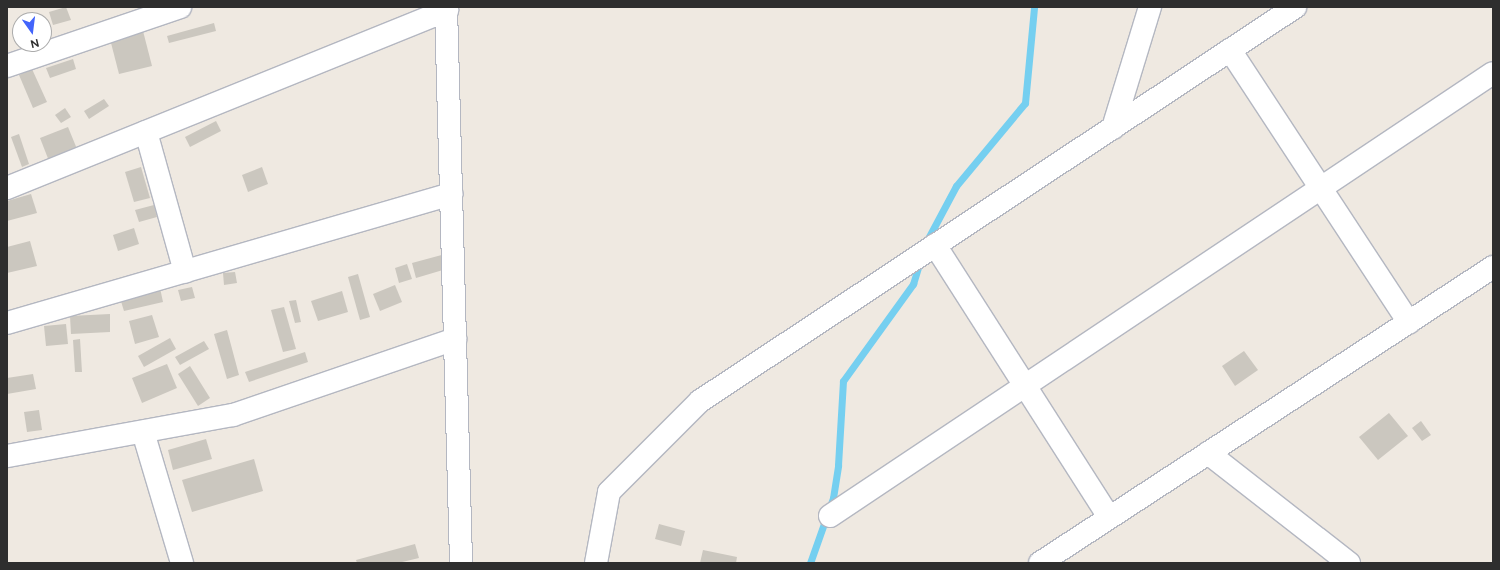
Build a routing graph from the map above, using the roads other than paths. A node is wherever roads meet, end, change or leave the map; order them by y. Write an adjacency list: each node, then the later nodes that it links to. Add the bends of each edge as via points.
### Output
1 (1150, 7): 8 (street)
2 (1295, 7): 5 (street)
3 (174, 8): 6 (street)
4 (446, 8): 9 (street); 12 (street)
5 (1230, 50): 8 (street); 11 (street)
6 (7, 66)
7 (1493, 73): 11 (street)
8 (1113, 128): 13 (street)
9 (146, 132): 10 (street); 15 (street)
10 (7, 188)
11 (1321, 188): 16 (street); 19 (street)
12 (452, 194): 15 (street); 18 (street)
13 (935, 245): 19 (street); 27 (street, via 700,401 609,492)
14 (1493, 267): 16 (street)
15 (185, 272): 17 (street)
16 (1409, 322): 21 (street)
17 (7, 323)
18 (455, 339): 20 (street, via 233,415); 26 (street)
19 (1025, 386): 23 (street); 24 (street)
20 (143, 432): 22 (street); 25 (street)
21 (1208, 453): 24 (street); 29 (street)
22 (7, 456)
23 (830, 516)
24 (1109, 518): 28 (street)
25 (182, 563)
26 (461, 563)
27 (596, 563)
28 (1040, 563)
29 (1349, 563)

